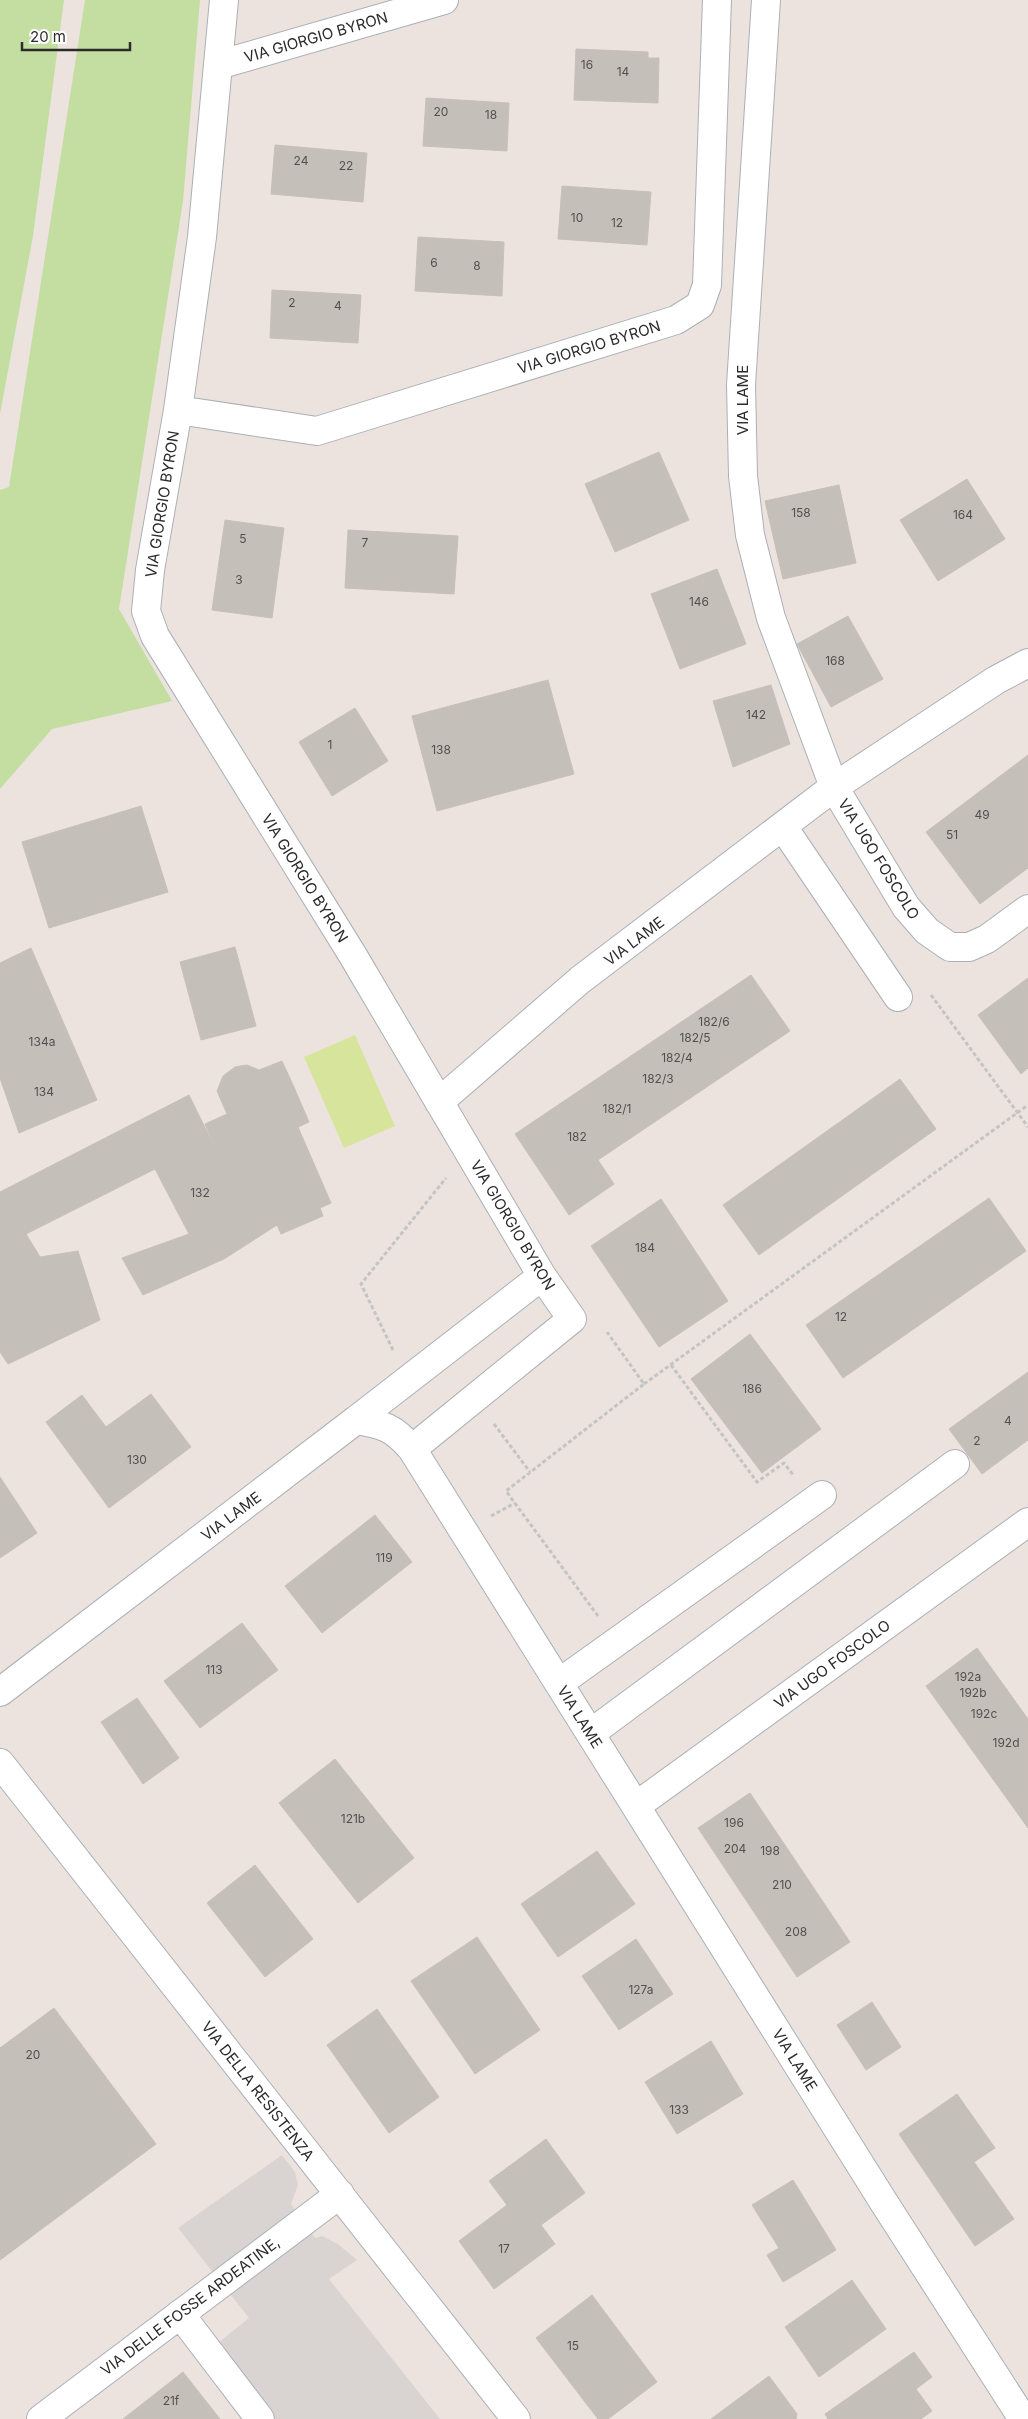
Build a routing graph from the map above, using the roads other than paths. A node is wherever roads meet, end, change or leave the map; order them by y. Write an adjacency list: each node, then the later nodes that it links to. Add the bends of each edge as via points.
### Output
1 (224, 0): 5 (street, VIA GIORGIO BYRON)
2 (444, 0): 5 (street, VIA GIORGIO BYRON)
3 (717, 0): 6 (street, VIA GIORGIO BYRON, via 707,286 700,305 676,320 317,430)
4 (766, 0): 8 (street, VIA LAME, via 741,385 743,476 750,535 770,618)
5 (218, 65): 6 (street, VIA GIORGIO BYRON, via 202,237)
6 (178, 410): 12 (street, VIA GIORGIO BYRON, via 150,570 146,611 155,636 352,954)
7 (1028, 663): 8 (street, VIA LAME, via 996,680)
8 (834, 787): 9 (street, VIA LAME); 10 (street, VIA UGO FOSCOLO, via 906,907 927,931 950,947 969,947 987,939)
9 (783, 827): 11 (street); 12 (street, VIA LAME, via 580,980)
10 (1028, 909)
11 (898, 997)
12 (439, 1102): 13 (street, VIA GIORGIO BYRON)
13 (542, 1276): 14 (street); 15 (street, VIA GIORGIO BYRON, via 572,1319)
14 (356, 1420): 15 (street, VIA LAME, via 380,1424 398,1433); 20 (street, VIA LAME)
15 (412, 1449): 19 (street, VIA LAME)
16 (955, 1464): 21 (street)
17 (817, 1498): 19 (street)
18 (1028, 1522): 23 (street, VIA UGO FOSCOLO)
19 (559, 1683): 21 (street, VIA LAME)
20 (0, 1692)
21 (591, 1733): 23 (street, VIA LAME)
22 (0, 1763): 24 (street, VIA DELLA RESISTENZA)
23 (636, 1806): 29 (street, VIA LAME)
24 (340, 2194): 25 (street, VIA DELLE FOSSE ARDEATINE,); 28 (street, VIA DELLA RESISTENZA)
25 (180, 2314): 26 (street, VIA DELLE FOSSE ARDEATINE,); 27 (street)
26 (41, 2419)
27 (260, 2419)
28 (516, 2419)
29 (1023, 2419)

